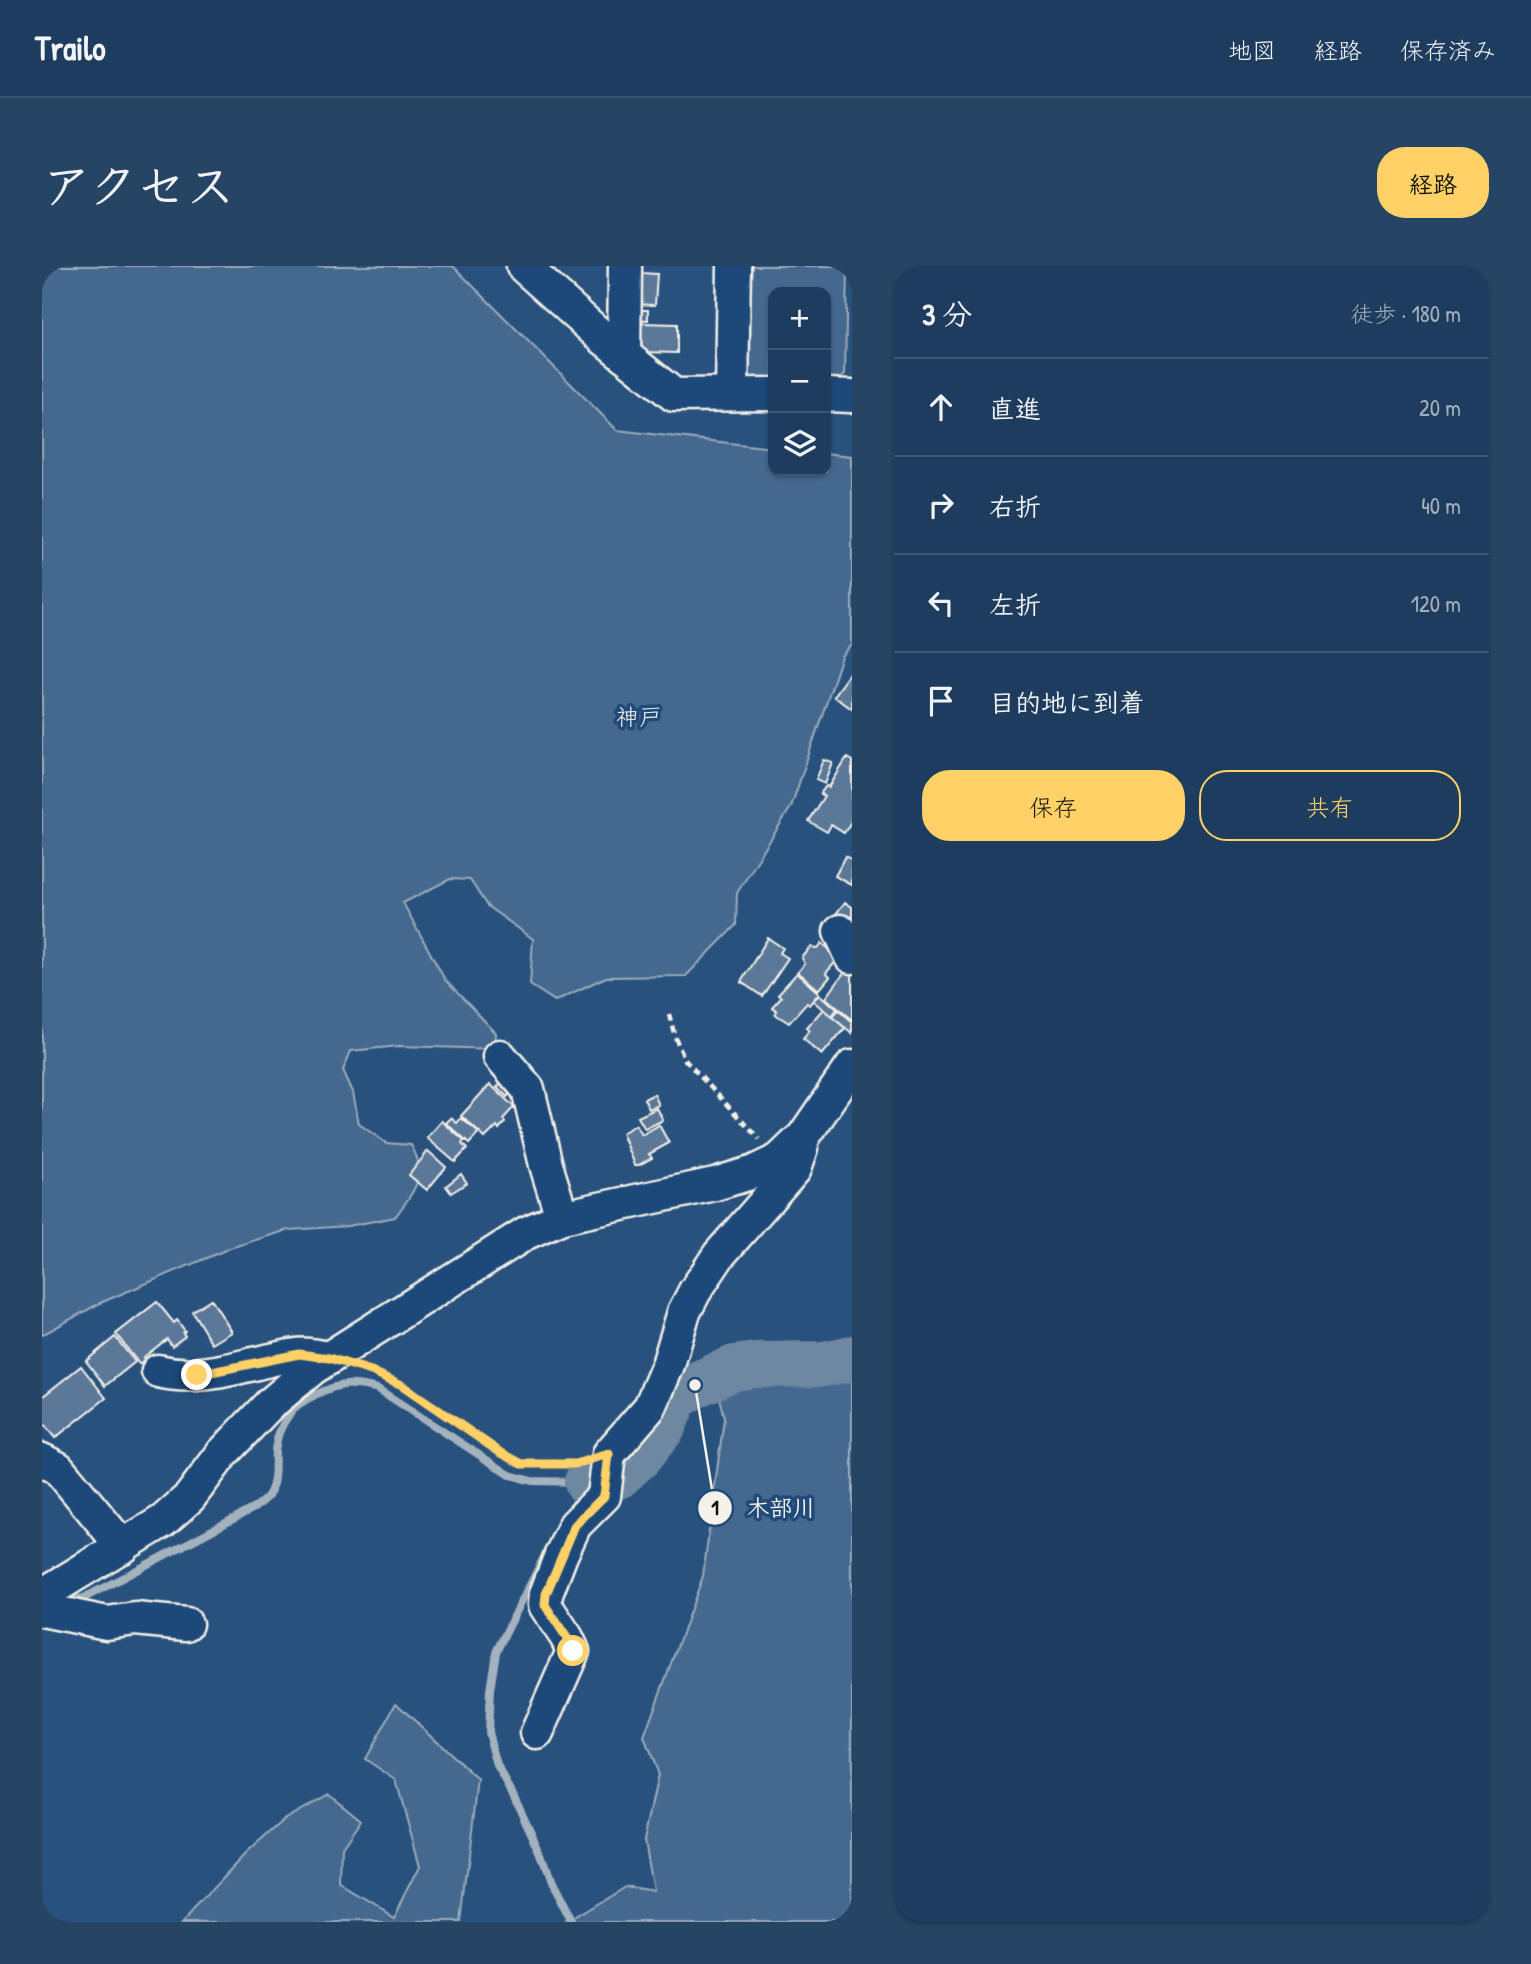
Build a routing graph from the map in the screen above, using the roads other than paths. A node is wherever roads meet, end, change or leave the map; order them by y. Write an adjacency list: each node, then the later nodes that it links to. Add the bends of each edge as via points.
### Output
1 (523, 266): 4 (street)
2 (625, 266): 4 (street)
3 (734, 266): 5 (street)
4 (624, 355): 5 (street, via 674,395)
5 (732, 394): 6 (street)
6 (768, 394)
7 (831, 395): 8 (street)
8 (852, 396)
9 (500, 1056): 12 (street, via 528,1089)
10 (852, 1066): 11 (street)
11 (804, 1136): 12 (street, via 779,1160 754,1172); 20 (street, via 795,1168 719,1255 695,1291 650,1407 609,1454 604,1496 575,1525 545,1605 573,1651)
12 (562, 1217): 13 (street, via 526,1233)
13 (329, 1358): 14 (street, via 299,1354 197,1375); 16 (street, via 268,1405 190,1497)
14 (158, 1371)
15 (42, 1460): 16 (street, via 58,1468)
16 (123, 1547): 17 (street)
17 (42, 1595)
18 (42, 1610): 19 (street, via 99,1622)
19 (186, 1623)
20 (537, 1733)

